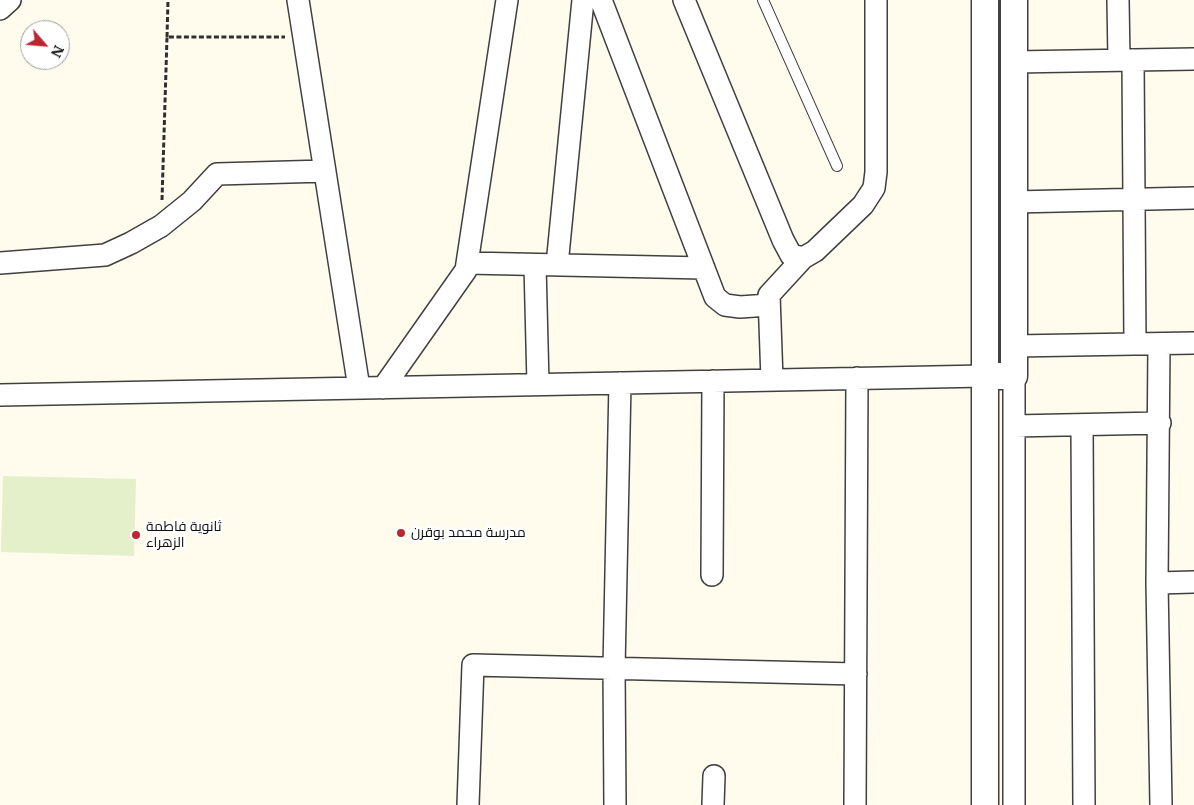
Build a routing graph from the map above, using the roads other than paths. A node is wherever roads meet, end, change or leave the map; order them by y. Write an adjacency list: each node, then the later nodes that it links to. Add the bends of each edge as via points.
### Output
1 (10, 0): 12 (street)
2 (298, 0): 17 (street)
3 (508, 0): 23 (street)
4 (583, 0): 25 (street)
5 (601, 0): 26 (street)
6 (684, 0): 21 (street, via 783,240 792,255)
7 (763, 0): 16 (lane)
8 (876, 0): 21 (street, via 874,188 864,205)
9 (985, 0): 32 (street)
10 (1014, 0): 15 (street)
11 (1118, 0): 14 (street)
12 (0, 9)
13 (1194, 59): 14 (street)
14 (1126, 60): 15 (street); 19 (street)
15 (1014, 62): 20 (street)
16 (837, 166)
17 (325, 171): 22 (street, via 218,174 161,226 131,244 105,254); 39 (street)
18 (1194, 198): 19 (street)
19 (1134, 199): 20 (street); 29 (street)
20 (1014, 202): 31 (street)
21 (804, 258): 27 (street, via 768,295)
22 (0, 263)
23 (467, 263): 24 (street); 40 (street, via 466,270)
24 (535, 265): 25 (street); 38 (street)
25 (557, 265): 26 (street)
26 (704, 268): 27 (street, via 715,297 725,305)
27 (769, 304): 35 (street)
28 (1194, 343): 30 (street)
29 (1135, 344): 30 (street); 31 (street)
30 (1159, 344): 42 (street)
31 (1014, 346): 33 (street)
32 (985, 376): 33 (street); 34 (street); 55 (street)
33 (1014, 376): 44 (street)
34 (857, 378): 35 (street); 49 (street)
35 (772, 380): 36 (street)
36 (713, 381): 37 (street); 45 (street)
37 (620, 383): 38 (street); 48 (street)
38 (538, 384): 40 (street)
39 (359, 388): 40 (street); 41 (street)
40 (383, 388)
41 (0, 395)
42 (1160, 423): 43 (street); 47 (street)
43 (1082, 425): 44 (street); 57 (street)
44 (1014, 426): 56 (street)
45 (712, 575)
46 (1194, 582): 47 (street)
47 (1158, 583): 58 (street)
48 (614, 668): 49 (street); 51 (street, via 473,665); 52 (street)
49 (856, 674): 54 (street)
50 (714, 776): 53 (street)
51 (468, 805)
52 (615, 805)
53 (713, 805)
54 (855, 805)
55 (985, 805)
56 (1014, 805)
57 (1084, 805)
58 (1161, 805)

